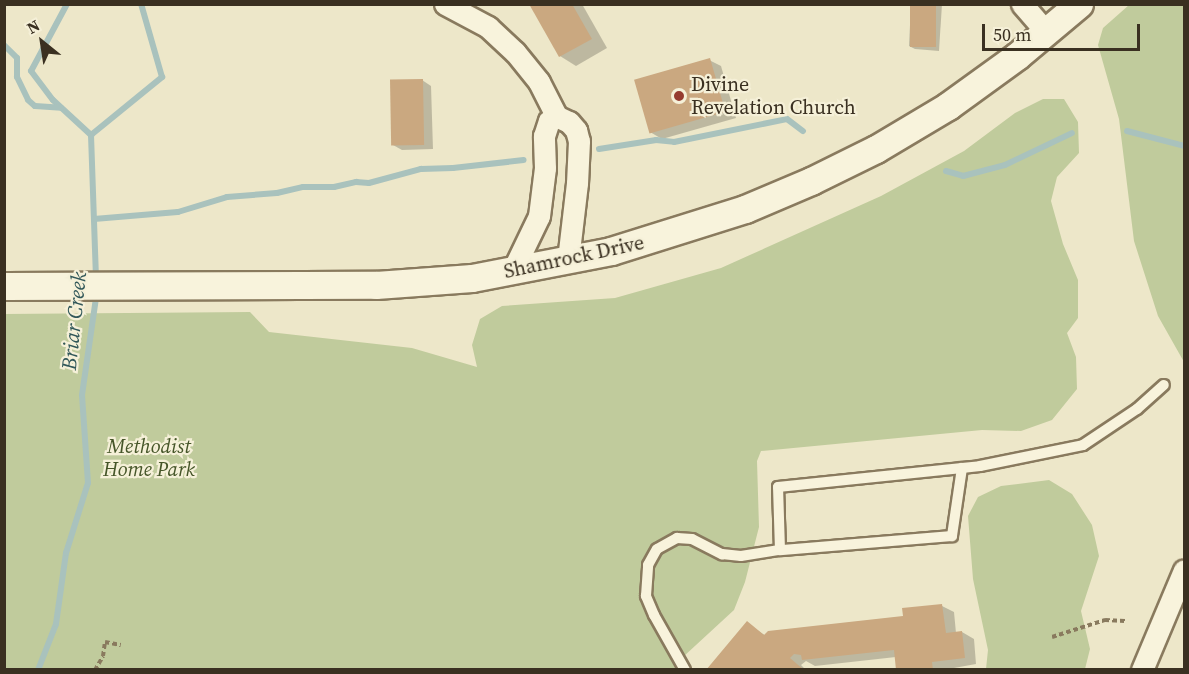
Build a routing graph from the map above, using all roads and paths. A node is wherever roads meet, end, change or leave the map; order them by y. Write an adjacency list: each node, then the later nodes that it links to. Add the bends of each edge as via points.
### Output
1 (445, 4): 5 (street, via 488,27 515,52 539,82)
2 (1022, 4): 4 (street)
3 (1079, 4): 4 (street, Shamrock Drive)
4 (1046, 32): 6 (street, Shamrock Drive, via 948,106 876,149 811,181 697,226)
5 (556, 116): 6 (street, via 569,122 579,141); 7 (street, via 549,121 544,136 539,216)
6 (568, 260): 7 (street, Shamrock Drive)
7 (513, 270): 8 (street, Shamrock Drive, via 472,278 376,285)
8 (4, 286)
9 (1164, 385): 10 (lane, via 1137,409 1083,445)
10 (962, 468): 11 (lane, via 952,536); 11 (lane, via 778,487)
11 (780, 550): 17 (lane, via 741,556 722,554 692,539 677,538 657,549 648,565 646,596)
12 (1185, 570): 18 (street)
13 (1125, 621): 14 (path, via 1105,620)
14 (1052, 638)
15 (121, 645): 16 (path, via 105,642)
16 (95, 669)
17 (685, 669)
18 (1142, 669)

